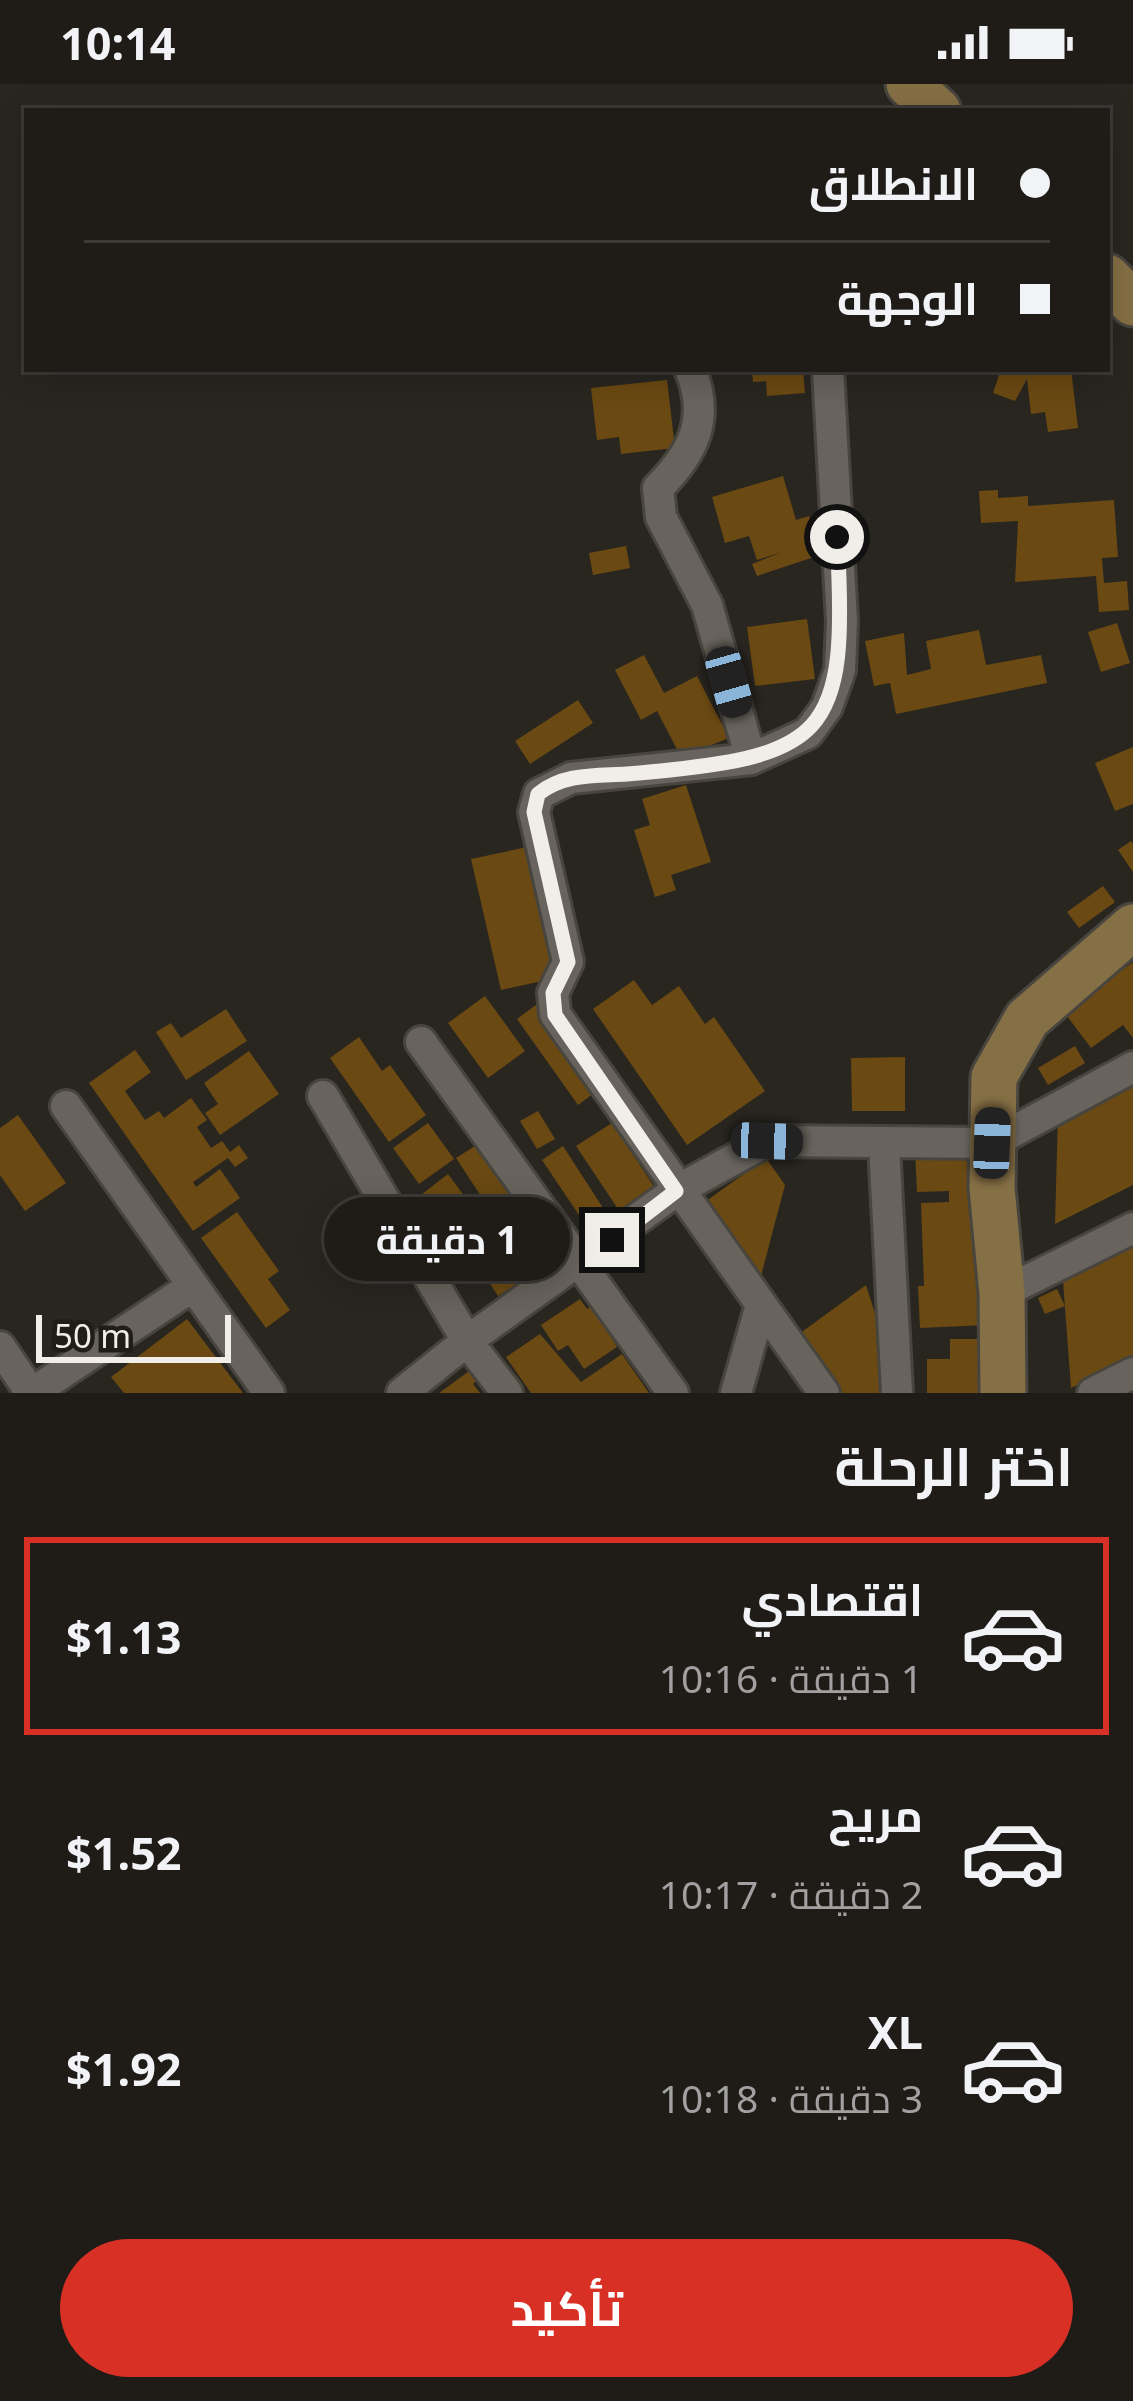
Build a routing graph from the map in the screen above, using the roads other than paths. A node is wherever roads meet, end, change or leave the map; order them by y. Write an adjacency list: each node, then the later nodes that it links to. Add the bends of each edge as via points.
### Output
1 (910, 84): 2 (street)
2 (935, 108)
3 (1110, 281): 4 (street)
4 (1133, 303)
5 (691, 372): 7 (street, via 700,429 688,458 658,488 661,517 707,605)
6 (827, 372): 7 (street, via 840,670 808,733)
7 (751, 758): 15 (street, via 571,778 538,794 534,812 568,962 553,993 555,1015)
8 (1133, 927): 13 (street, via 1028,1019 1004,1052 994,1077)
9 (421, 1042): 17 (street)
10 (1133, 1067): 13 (street)
11 (323, 1096): 21 (street)
12 (66, 1106): 18 (street)
13 (992, 1143): 14 (street); 19 (street)
14 (884, 1145): 15 (street, via 767,1141); 31 (street)
15 (676, 1191): 17 (street); 20 (street)
16 (1133, 1228): 19 (street)
17 (580, 1264): 21 (street); 28 (street)
18 (190, 1288): 24 (street); 25 (street)
19 (1002, 1293): 32 (street)
20 (761, 1305): 29 (street); 30 (street)
21 (467, 1341): 26 (street); 27 (street)
22 (0, 1347): 24 (street)
23 (1133, 1372): 33 (street)
24 (32, 1393)
25 (269, 1393)
26 (402, 1393)
27 (507, 1393)
28 (674, 1393)
29 (736, 1393)
30 (824, 1393)
31 (897, 1393)
32 (1003, 1393)
33 (1093, 1393)

